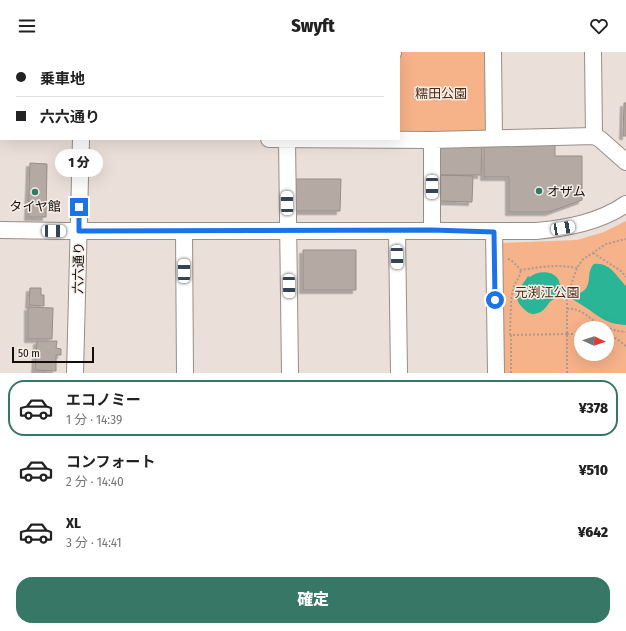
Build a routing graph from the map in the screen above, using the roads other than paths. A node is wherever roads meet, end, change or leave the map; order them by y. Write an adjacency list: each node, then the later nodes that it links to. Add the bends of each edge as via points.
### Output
1 (493, 52): 4 (street)
2 (593, 52): 3 (street)
3 (594, 136): 4 (street); 9 (street)
4 (494, 138): 8 (street)
5 (400, 139): 8 (street)
6 (81, 140): 14 (street, 六六通り)
7 (287, 140): 12 (street)
8 (432, 140): 13 (street)
9 (626, 162)
10 (626, 204): 17 (street, via 589,222 572,226 553,230)
11 (0, 230): 14 (street)
12 (288, 230): 15 (street); 16 (street); 20 (street)
13 (432, 230): 16 (street); 17 (street)
14 (79, 231): 15 (street); 18 (street, 六六通り)
15 (184, 231): 19 (street)
16 (397, 231): 21 (street)
17 (494, 232): 22 (street)
18 (75, 373)
19 (185, 373)
20 (290, 373)
21 (399, 373)
22 (496, 373)

